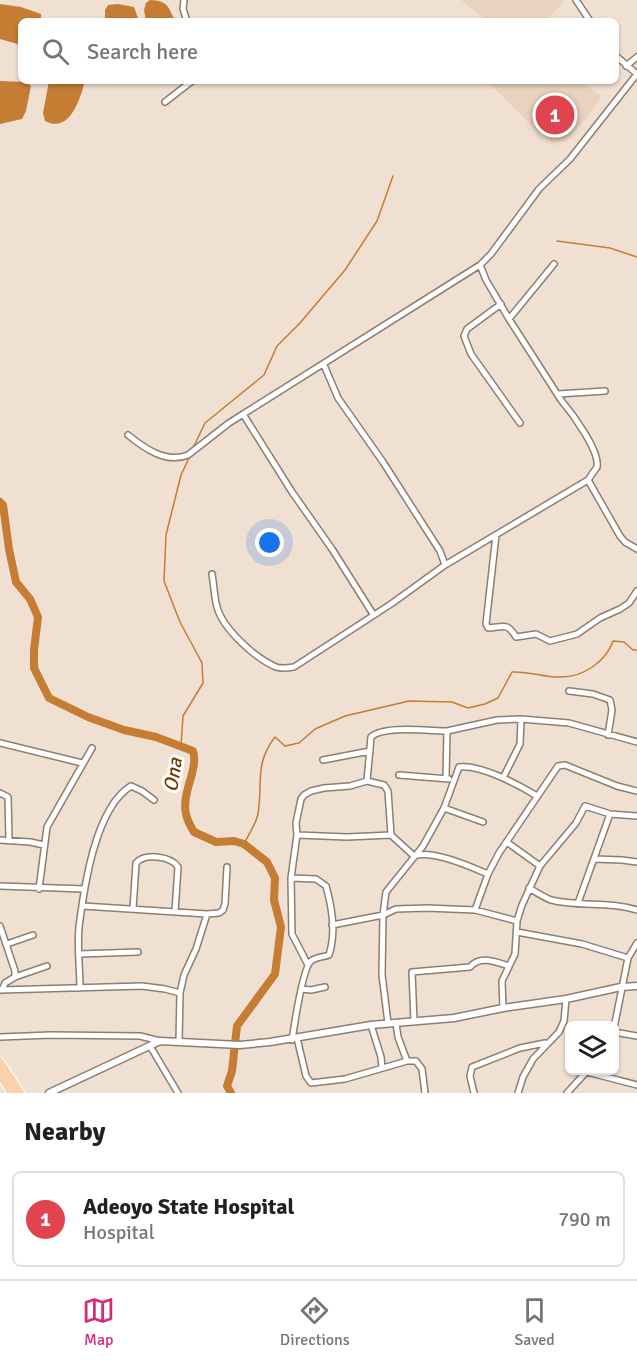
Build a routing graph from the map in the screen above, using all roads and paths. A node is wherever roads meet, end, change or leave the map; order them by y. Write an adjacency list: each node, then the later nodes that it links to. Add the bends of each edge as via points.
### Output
1 (184, 0): 3 (street)
2 (577, 0): 4 (street)
3 (186, 18)
4 (588, 18)
5 (637, 57): 7 (street)
6 (619, 59): 7 (street)
7 (626, 66): 8 (street)
8 (637, 74): 12 (street)
9 (188, 84): 10 (street)
10 (165, 102)
11 (554, 264): 14 (street)
12 (480, 265): 13 (street); 15 (street)
13 (501, 304): 14 (street); 19 (street, via 467,328 464,336 471,354)
14 (509, 319): 17 (street)
15 (324, 365): 18 (street); 24 (street, via 338,398 440,551)
16 (605, 391): 17 (street)
17 (558, 394): 21 (street, via 597,458 597,467)
18 (243, 414): 20 (street, via 183,457 155,454); 27 (street)
19 (520, 423)
20 (128, 435)
21 (588, 480): 22 (street); 23 (street, via 620,536)
22 (496, 536): 24 (street); 26 (street, via 488,628 509,627 516,637 536,634 550,641 577,634 629,603)
23 (637, 549)
24 (445, 565): 27 (street)
25 (212, 574): 27 (street, via 217,608 228,628 238,640 279,668 294,667)
26 (637, 591)
27 (373, 614)
28 (570, 691): 31 (street, via 610,700)
29 (521, 719): 30 (street); 31 (street, via 569,723); 40 (street, via 520,744)
30 (447, 731): 35 (street, via 379,732 371,737); 39 (street)
31 (608, 735): 32 (street)
32 (637, 742)
33 (0, 743): 37 (street)
34 (92, 748): 37 (street)
35 (370, 751): 36 (street); 41 (street)
36 (323, 760)
37 (82, 763): 56 (street, via 47,827)
38 (399, 775): 39 (street)
39 (446, 778): 42 (street)
40 (503, 778): 42 (street, via 467,766 459,767); 45 (street)
41 (367, 781): 51 (street, via 304,795 296,823); 52 (street, via 384,785 388,791)
42 (453, 781): 47 (street)
43 (637, 791): 45 (street, via 558,765)
44 (0, 793): 54 (street, via 8,797)
45 (537, 796): 55 (street)
46 (154, 800): 67 (street, via 130,786 121,792 102,824)
47 (444, 808): 50 (street); 57 (street)
48 (610, 814): 49 (street); 58 (street); 60 (street, via 585,806)
49 (637, 816)
50 (483, 822)
51 (297, 835): 52 (street); 63 (street)
52 (391, 835): 57 (street)
53 (0, 840): 54 (street)
54 (9, 840): 56 (street)
55 (508, 843): 60 (street); 62 (street)
56 (44, 845): 66 (street)
57 (414, 856): 62 (street, via 421,853 458,862); 75 (street, via 386,892)
58 (594, 859): 59 (street); 68 (street)
59 (637, 862)
60 (540, 866): 65 (street)
61 (227, 867): 74 (street, via 225,907 219,913)
62 (488, 874): 72 (street)
63 (291, 878): 77 (street, via 316,879 326,886); 86 (street, via 292,934)
64 (0, 886): 66 (street)
65 (529, 888): 68 (street, via 549,899); 76 (street)
66 (39, 889): 67 (street)
67 (84, 889): 69 (street)
68 (578, 903): 71 (street)
69 (83, 906): 70 (street); 84 (street)
70 (133, 909): 73 (street); 73 (street, via 136,862 156,857 175,862 178,867)
71 (637, 909)
72 (475, 910): 75 (street, via 396,909); 76 (street)
73 (175, 912): 74 (street)
74 (207, 914): 96 (street)
75 (383, 915): 77 (street); 101 (street, via 382,975)
76 (517, 921): 79 (street)
77 (332, 925): 86 (street, via 329,955 311,960)
78 (0, 926): 82 (street)
79 (517, 932): 85 (street, via 582,944); 88 (street, via 515,954)
80 (33, 935): 82 (street)
81 (637, 943): 85 (street)
82 (7, 944): 89 (street)
83 (138, 952): 84 (street)
84 (79, 954): 93 (street)
85 (628, 958): 92 (street)
86 (308, 965): 94 (street)
87 (47, 966): 89 (street)
88 (509, 966): 98 (street, via 502,981); 99 (street, via 480,959 470,967 412,972)
89 (15, 977): 95 (street)
90 (637, 986): 92 (street)
91 (325, 987): 94 (street)
92 (621, 987): 97 (street); 100 (street)
93 (80, 988): 95 (street); 96 (street, via 142,986)
94 (302, 989): 106 (street)
95 (1, 990)
96 (180, 993): 108 (street)
97 (566, 999): 98 (street); 109 (street, via 564,1021 559,1032)
98 (502, 1008): 99 (street)
99 (414, 1021): 101 (street)
100 (616, 1021)
101 (392, 1023): 102 (street); 111 (street)
102 (371, 1025): 106 (street); 113 (street)
103 (619, 1031): 105 (street)
104 (0, 1036): 107 (street, via 140,1036)
105 (637, 1036)
106 (295, 1039): 108 (street, via 240,1045); 113 (street, via 311,1083 345,1079)
107 (160, 1041): 108 (street); 110 (street)
108 (179, 1041)
109 (547, 1042): 125 (street, via 472,1067); 126 (street, via 532,1059)
110 (150, 1046): 118 (street); 123 (street)
111 (407, 1060): 113 (street); 124 (street, via 416,1061 422,1069)
112 (0, 1062): 120 (main road)
113 (382, 1068)
114 (0, 1075): 119 (main road)
115 (584, 1075): 127 (street)
116 (602, 1075): 117 (street)
117 (637, 1085)
118 (62, 1086): 121 (street); 122 (street)
119 (12, 1093)
120 (20, 1093)
121 (49, 1093)
122 (65, 1093)
123 (178, 1093)
124 (425, 1093)
125 (474, 1093)
126 (518, 1093)
127 (567, 1093)

